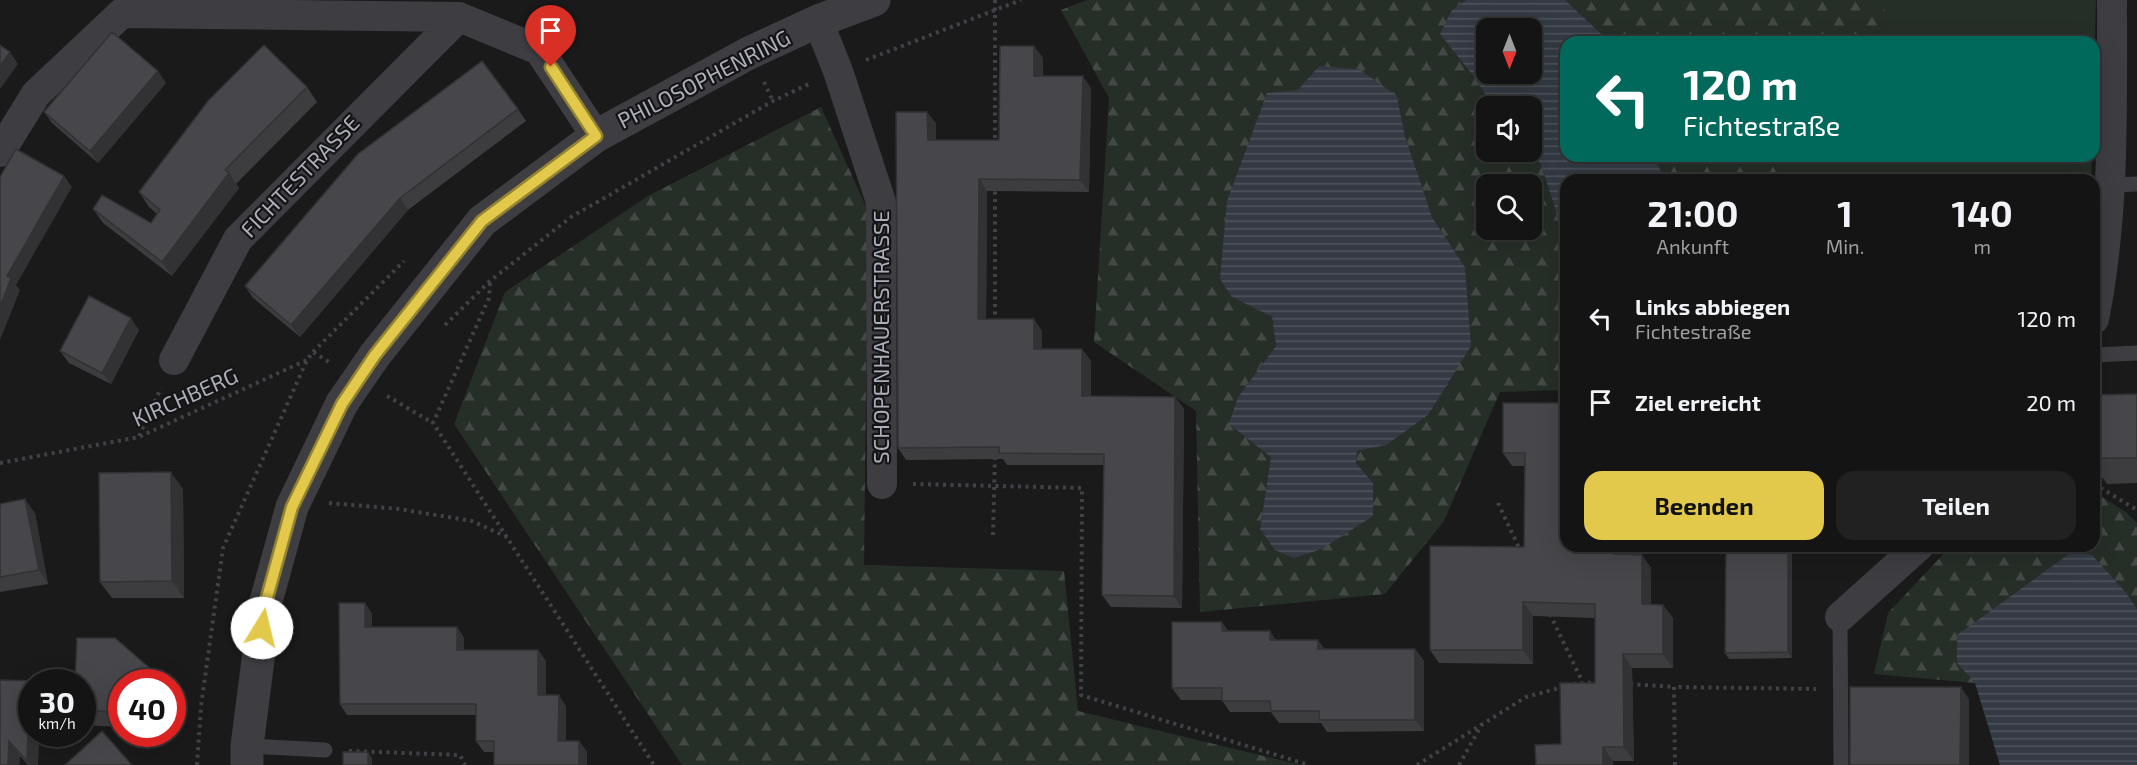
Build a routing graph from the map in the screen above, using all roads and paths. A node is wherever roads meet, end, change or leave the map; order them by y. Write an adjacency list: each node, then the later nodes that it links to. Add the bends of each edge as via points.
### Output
1 (874, 0): 7 (street, PHILOSOPHENRING)
2 (995, 0): 5 (path)
3 (1021, 0): 5 (path)
4 (2112, 0): 13 (street)
5 (995, 9): 8 (path); 11 (path)
6 (459, 17): 9 (street, via 539,50); 10 (street, via 122,13 36,94); 20 (street, FICHTESTRASSE, via 238,239)
7 (818, 21): 8 (street, SCHOPENHAUERSTRASSE); 9 (street, PHILOSOPHENRING, via 749,53)
8 (838, 71): 14 (path, via 773,100 618,189 571,218); 25 (street, SCHOPENHAUERSTRASSE, via 881,202)
9 (596, 136): 46 (street, PHILOSOPHENRING, bridge, via 482,221 375,355 342,404 292,507 265,605)
10 (0, 152)
11 (995, 152)
12 (995, 176): 17 (path)
13 (2124, 184): 15 (street)
14 (490, 281): 16 (path); 32 (path, via 489,298 433,423)
15 (2100, 288)
16 (439, 330)
17 (995, 331)
18 (2137, 353): 19 (lane)
19 (2100, 355)
20 (174, 360): 22 (path)
21 (307, 360): 22 (path, KIRCHBERG)
22 (139, 437): 24 (path, KIRCHBERG)
23 (995, 451): 26 (path)
24 (0, 463)
25 (882, 484): 26 (path)
26 (995, 486): 31 (path); 50 (path, via 1082,488 1081,695)
27 (2100, 488): 30 (path)
28 (320, 502): 32 (path, via 399,509 461,520)
29 (1498, 502): 35 (path)
30 (2137, 510)
31 (993, 535)
32 (509, 538): 49 (path)
33 (223, 548): 47 (path, via 201,706)
34 (1912, 552): 37 (street)
35 (1523, 555)
36 (1547, 608): 38 (path)
37 (1840, 617): 42 (lane)
38 (1582, 681): 39 (path); 43 (path, via 1526,698)
39 (1605, 683)
40 (1628, 684): 41 (path)
41 (1674, 687): 42 (path); 53 (path)
42 (1840, 689): 54 (lane)
43 (1482, 723): 51 (path); 52 (path)
44 (325, 750): 46 (lane)
45 (348, 752): 48 (path, via 460,755)
46 (247, 756)
47 (197, 765)
48 (465, 765)
49 (654, 765)
50 (1309, 765)
51 (1417, 765)
52 (1459, 765)
53 (1675, 765)
54 (1841, 765)

